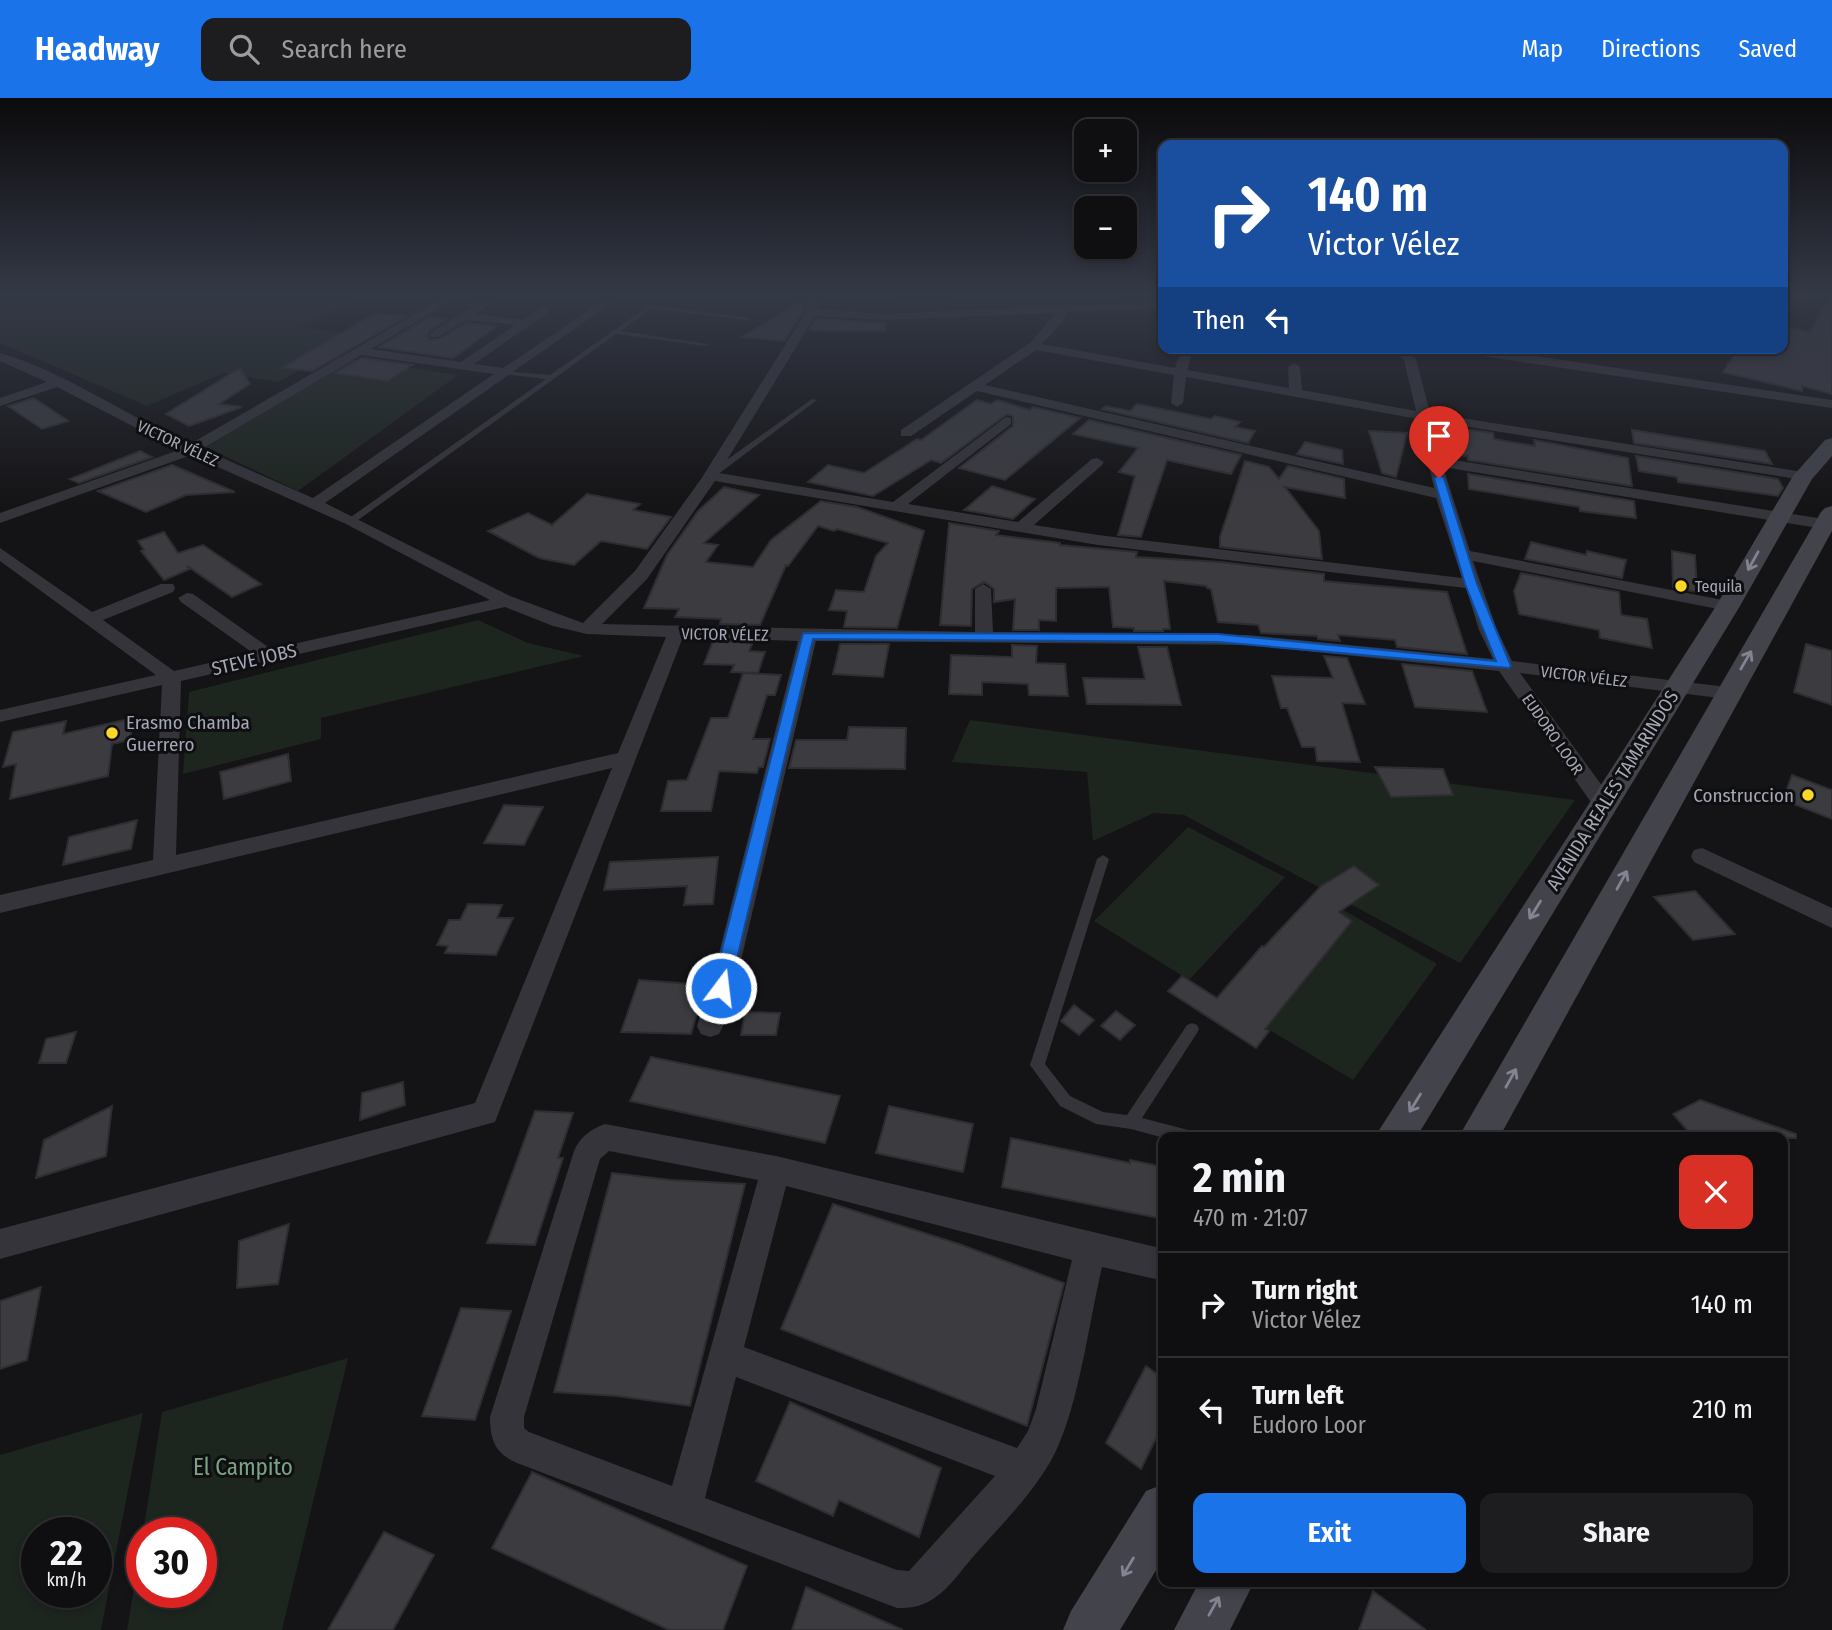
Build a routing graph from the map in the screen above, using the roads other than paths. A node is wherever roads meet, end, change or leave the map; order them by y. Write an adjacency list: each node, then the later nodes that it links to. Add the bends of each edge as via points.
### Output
1 (21, 364): 14 (street, VICTOR VÉLEZ)
2 (334, 364): 30 (street)
3 (452, 364): 12 (street)
4 (515, 364): 15 (street)
5 (568, 364): 18 (lane)
6 (779, 364): 33 (street)
7 (1010, 364): 20 (street)
8 (1139, 364): 16 (street)
9 (1182, 364): 16 (street)
10 (1409, 364): 26 (street, EUDORO LOOR)
11 (1566, 364): 25 (street)
12 (463, 366): 15 (street)
13 (1294, 367): 21 (street)
14 (29, 368): 17 (street); 19 (street, VICTOR VÉLEZ)
15 (504, 372): 18 (lane); 36 (street)
16 (1180, 372): 21 (street); 24 (street)
17 (10, 374)
18 (550, 377): 41 (lane)
19 (59, 382): 23 (street); 30 (street, VICTOR VÉLEZ)
20 (978, 387): 28 (street); 35 (street)
21 (1296, 393): 26 (street)
22 (814, 400): 33 (lane)
23 (0, 402)
24 (1177, 404)
25 (1832, 404)
26 (1423, 416): 32 (street, EUDORO LOOR); 34 (street)
27 (1006, 421): 37 (street)
28 (906, 433)
29 (1832, 444): 34 (main road, AVENIDA REALES TAMARINDOS)
30 (191, 450): 36 (street, VICTOR VÉLEZ); 38 (street)
31 (1097, 461): 42 (street)
32 (1434, 461): 35 (street, EUDORO LOOR); 39 (street)
33 (710, 476): 37 (street); 52 (street, via 641,575)
34 (1803, 476): 39 (main road, AVENIDA REALES TAMARINDOS)
35 (1443, 495): 44 (street, EUDORO LOOR)
36 (314, 504): 41 (street, VICTOR VÉLEZ)
37 (895, 507): 42 (street)
38 (3, 514)
39 (1778, 517): 40 (street); 50 (main road, AVENIDA REALES TAMARINDOS, one-way to 50)
40 (1828, 518): 60 (main road, one-way to 40)
41 (351, 522): 49 (street, VICTOR VÉLEZ)
42 (1021, 528): 45 (street)
43 (0, 553): 51 (street)
44 (1461, 554): 45 (street, EUDORO LOOR); 50 (street)
45 (1471, 584): 57 (street, EUDORO LOOR)
46 (167, 588): 51 (street)
47 (983, 589): 55 (street)
48 (187, 598): 56 (street)
49 (508, 601): 52 (street, VICTOR VÉLEZ); 56 (street, STEVE JOBS)
50 (1728, 606): 59 (main road, AVENIDA REALES TAMARINDOS)
51 (90, 619): 58 (street)
52 (587, 629): 53 (street, VICTOR VÉLEZ)
53 (676, 633): 54 (street, VICTOR VÉLEZ); 62 (street)
54 (808, 636): 55 (street, VICTOR VÉLEZ); 69 (street)
55 (984, 637): 57 (street, VICTOR VÉLEZ, via 1238,639)
56 (269, 656): 58 (street, STEVE JOBS)
57 (1505, 666): 59 (street, VICTOR VÉLEZ); 63 (street, EUDORO LOOR)
58 (172, 678): 61 (street, STEVE JOBS); 66 (street)
59 (1677, 687): 60 (street, VICTOR VÉLEZ); 63 (main road, AVENIDA REALES TAMARINDOS)
60 (1727, 693): 74 (main road, one-way to 60)
61 (0, 716)
62 (626, 758): 66 (street); 76 (street, via 485,1113)
63 (1602, 803): 73 (main road, AVENIDA REALES TAMARINDOS, one-way to 73)
64 (1702, 856): 68 (street)
65 (1104, 859): 71 (lane, via 1038,1065 1065,1101 1101,1119)
66 (164, 864): 67 (street)
67 (0, 904)
68 (1832, 919)
69 (710, 1026)
70 (1192, 1029): 71 (lane)
71 (1131, 1122): 72 (lane)
72 (1169, 1132)
73 (1398, 1132)
74 (1481, 1132)
75 (776, 1170): 77 (street); 79 (street); 81 (street, via 613,1136 593,1144 507,1417 507,1435 517,1445)
76 (0, 1244)
77 (1090, 1249): 78 (street); 80 (street, via 1053,1409 1042,1441)
78 (1158, 1264)
79 (725, 1356): 80 (street); 81 (street)
80 (1025, 1469): 81 (street, via 914,1590 897,1589)
81 (684, 1507)
82 (1158, 1519): 84 (main road, one-way to 84)
83 (1225, 1587): 85 (main road, one-way to 83)
84 (1090, 1630)
85 (1201, 1630)

